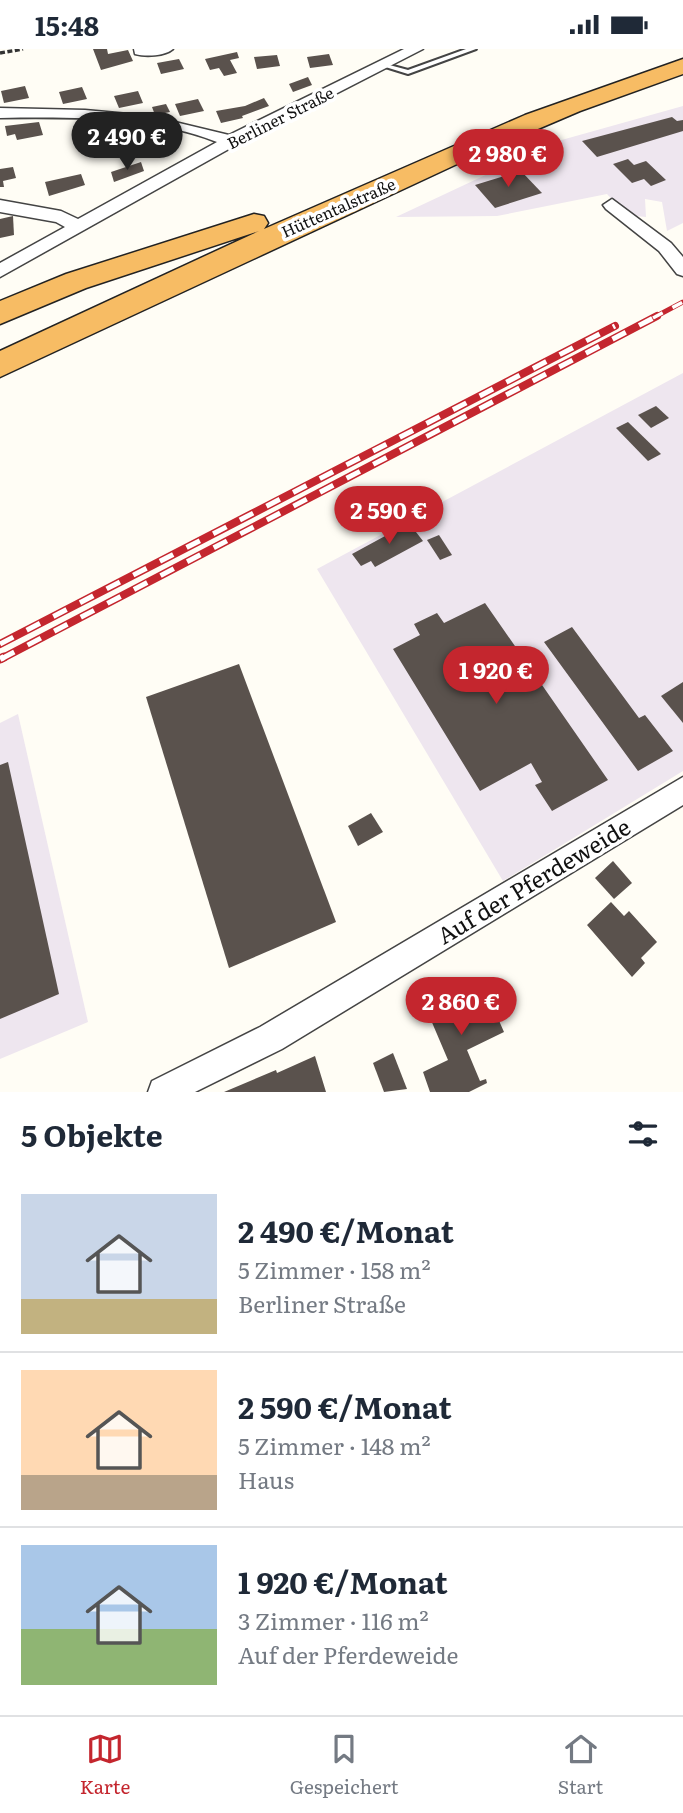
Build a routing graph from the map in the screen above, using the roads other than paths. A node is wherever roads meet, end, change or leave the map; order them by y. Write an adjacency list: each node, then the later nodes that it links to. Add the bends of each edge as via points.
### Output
1 (166, 49): 4 (street)
2 (374, 49): 6 (street)
3 (473, 49): 7 (lane, via 408,72)
4 (140, 51)
5 (683, 51): 14 (highway, Hüttentalstraße, via 537,102)
6 (408, 53): 7 (street, Berliner Straße)
7 (383, 65): 10 (street, Berliner Straße)
8 (683, 66): 14 (highway, Hüttentalstraße, via 552,113)
9 (0, 113): 10 (street, via 51,112 147,121)
10 (230, 141): 13 (street, Berliner Straße)
11 (612, 205): 15 (street, via 665,247)
12 (0, 207): 13 (street, via 61,217)
13 (78, 227): 16 (street, Berliner Straße)
14 (262, 230): 17 (highway, via 76,281); 18 (highway, Hüttentalstraße); 19 (highway, Hüttentalstraße); 20 (highway, via 198,285)
15 (683, 270)
16 (0, 271)
17 (0, 313)
18 (0, 341)
19 (0, 365)
20 (0, 393)
21 (683, 790): 22 (street, Auf der Pferdeweide, via 271,1038)
22 (163, 1092)

